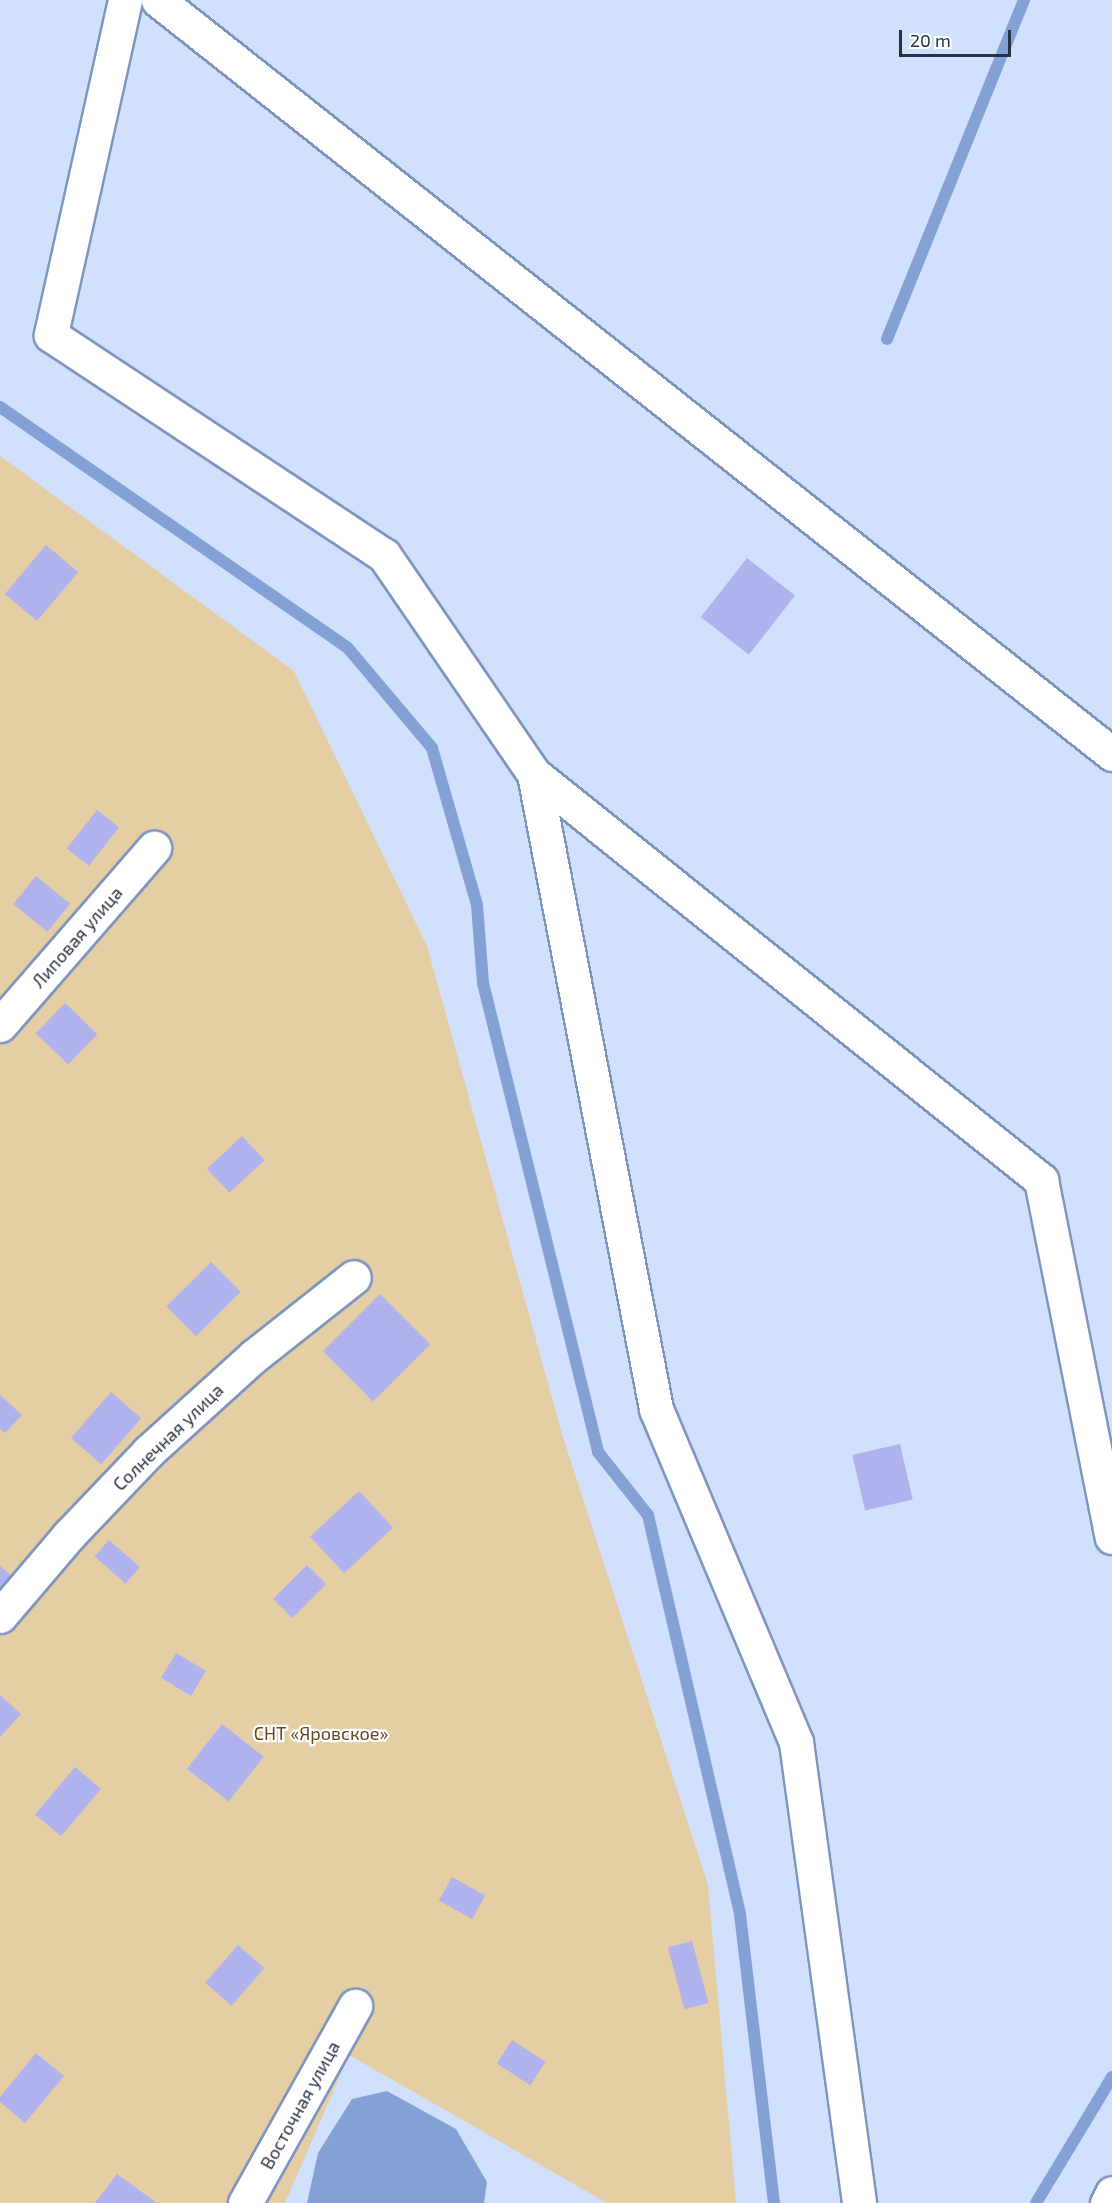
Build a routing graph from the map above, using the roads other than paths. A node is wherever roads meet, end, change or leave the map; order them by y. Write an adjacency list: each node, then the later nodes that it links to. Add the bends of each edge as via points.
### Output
1 (125, 0): 4 (street, via 51,335 384,555)
2 (158, 0): 3 (street)
3 (1112, 754)
4 (534, 774): 8 (street, via 1041,1180); 13 (street, via 656,1409 796,1742)
5 (154, 848): 6 (street, Липовая улица)
6 (0, 1025)
7 (354, 1277): 9 (street, Солнечная улица, via 254,1356 148,1452 69,1535)
8 (1112, 1537)
9 (0, 1617)
10 (355, 2006): 12 (street, Восточная улица)
11 (1112, 2193): 14 (street)
12 (245, 2203)
13 (859, 2203)
14 (1107, 2203)

